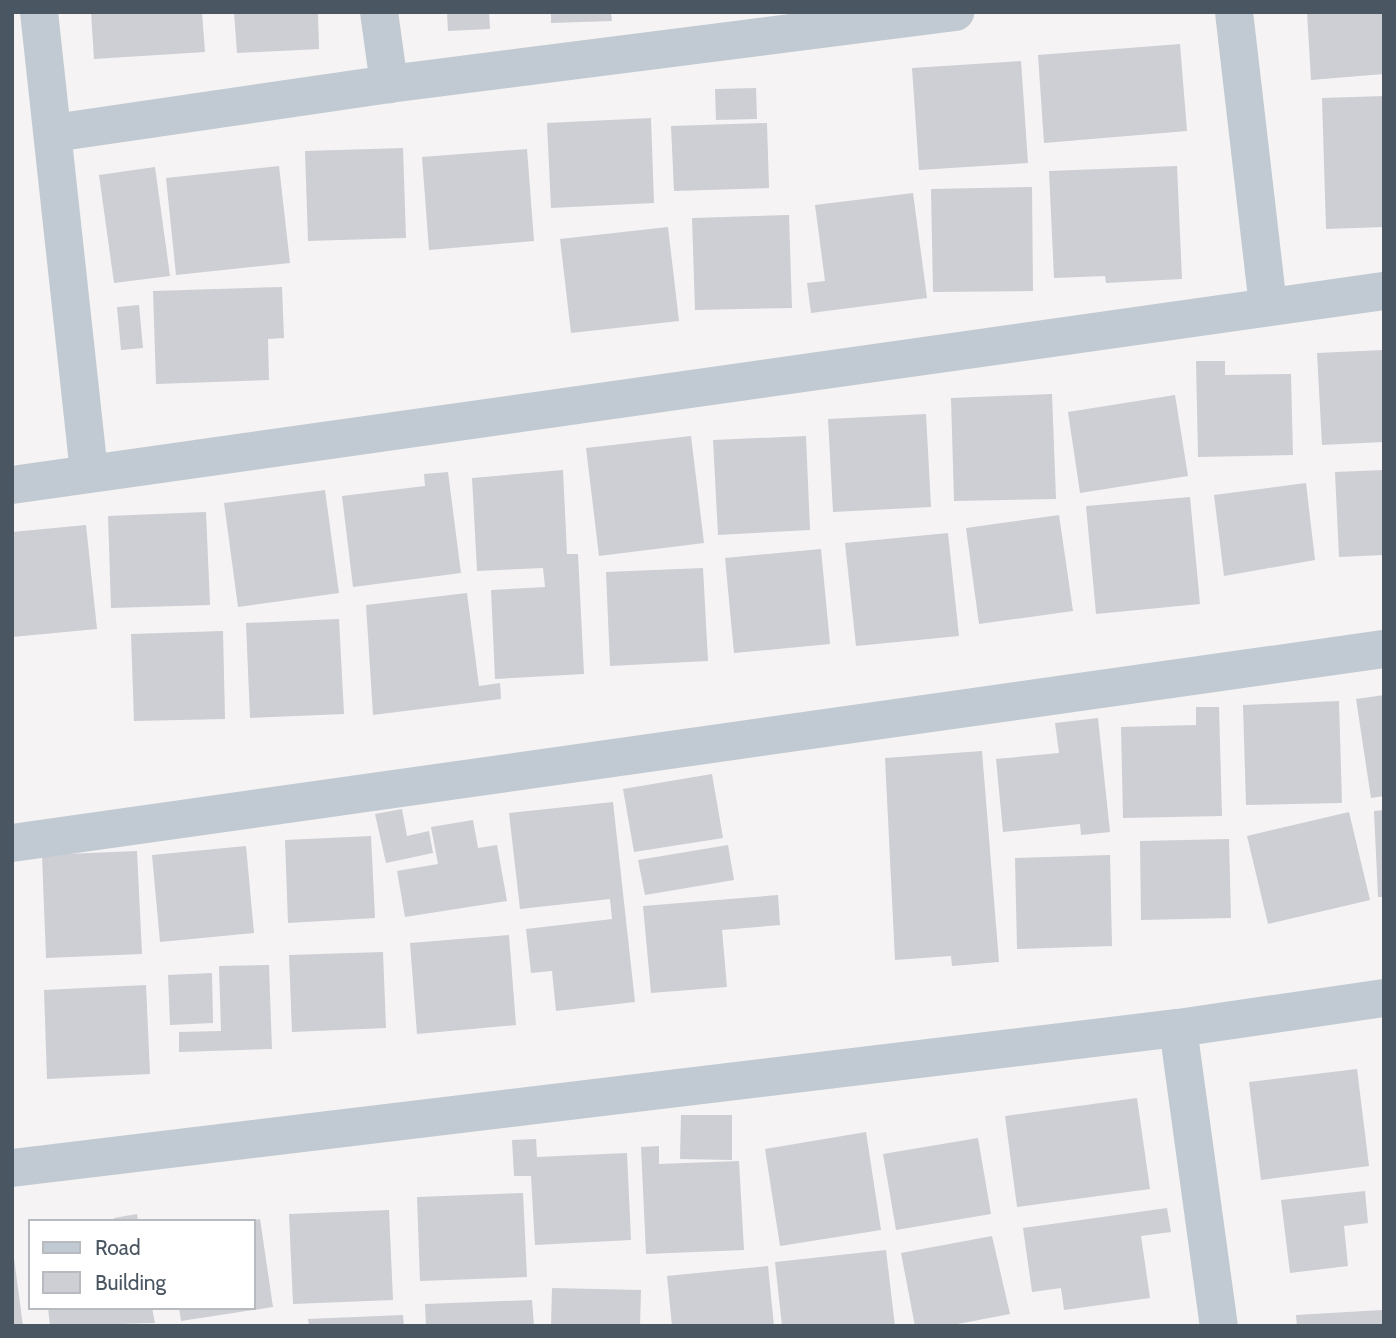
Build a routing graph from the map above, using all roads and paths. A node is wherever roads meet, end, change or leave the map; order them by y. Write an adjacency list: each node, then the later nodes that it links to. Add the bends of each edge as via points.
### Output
1 (39, 12): 6 (street)
2 (379, 12): 5 (street)
3 (955, 12): 5 (street)
4 (1234, 12): 8 (street)
5 (389, 84): 6 (street)
6 (54, 133): 9 (street)
7 (1384, 290): 8 (street)
8 (1268, 306): 9 (street)
9 (89, 473): 10 (street)
10 (12, 485)
11 (1384, 649): 12 (street)
12 (12, 843)
13 (1384, 998): 14 (street)
14 (1178, 1028): 15 (street); 16 (street)
15 (12, 1168)
16 (1219, 1326)

